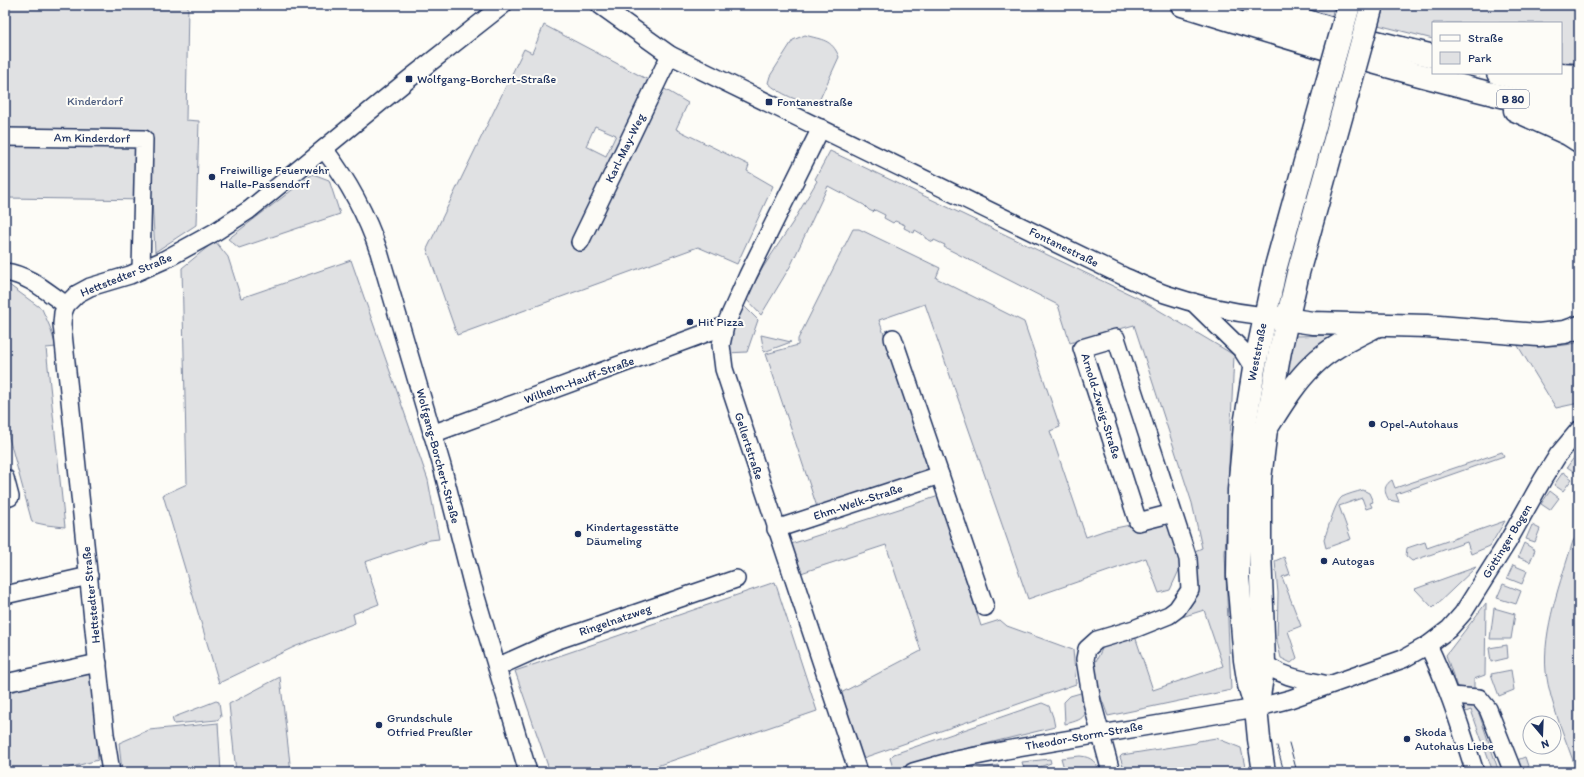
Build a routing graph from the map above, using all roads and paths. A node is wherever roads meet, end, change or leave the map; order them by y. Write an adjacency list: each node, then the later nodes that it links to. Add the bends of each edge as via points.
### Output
1 (503, 5): 18 (street, Hettstedter Straße)
2 (600, 5): 7 (street, Fontanestraße)
3 (1182, 5): 12 (main road, B 80)
4 (1253, 5): 8 (main road)
5 (1349, 5): 24 (main road, Weststraße, bridge, via 1282,241)
6 (1372, 5): 25 (main road, Weststraße, bridge, via 1320,188)
7 (670, 55): 15 (street, Fontanestraße); 19 (street, Karl-May-Weg)
8 (1432, 56)
9 (1502, 74): 13 (main road, B 80)
10 (1546, 74): 11 (main road)
11 (1579, 76)
12 (1447, 82): 14 (main road, B 80); 17 (main road, via 1526,114)
13 (1579, 93)
14 (1579, 114)
15 (821, 128): 22 (street, Fontanestraße, via 1123,276 1164,294); 27 (street, Gellertstraße)
16 (5, 137): 20 (street, Am Kinderdorf, via 144,139)
17 (1579, 141)
18 (324, 149): 20 (street, Hettstedter Straße, via 249,210 215,232); 33 (street, Wolfgang-Borchert-Straße, via 357,198 372,231)
19 (580, 242)
20 (141, 270): 23 (street, Hettstedter Straße, via 83,290)
21 (5, 272): 23 (street, via 19,275 35,283)
22 (1193, 302): 24 (street, Fontanestraße); 30 (street, via 1242,350)
23 (66, 305): 39 (street, Hettstedter Straße, via 62,324)
24 (1264, 316): 25 (main road); 30 (main road, Weststraße)
25 (1287, 320): 26 (main road); 31 (main road, Weststraße)
26 (1377, 325): 28 (main road, via 1427,326 1538,336); 31 (main road, via 1332,350 1314,364 1299,380)
27 (725, 326): 33 (street, Wilhelm-Hauff-Straße); 38 (street, Gellertstraße, via 721,345 724,369)
28 (1579, 327)
29 (893, 338): 34 (street)
30 (1254, 369): 50 (main road, Weststraße, via 1245,425 1239,490 1238,576 1246,664)
31 (1266, 429): 45 (main road, Weststraße, via 1260,479)
32 (1579, 430): 43 (street, Göttinger Bogen, via 1555,460 1463,613)
33 (432, 434): 46 (street, Wolfgang-Borchert-Straße)
34 (940, 475): 38 (street, Ehm-Welk-Straße); 42 (street)
35 (5, 478): 36 (street, via 10,497)
36 (5, 498)
37 (1173, 513): 37 (street, Arnold-Zweig-Straße, via 1116,338 1082,348 1138,522); 51 (street, Arnold-Zweig-Straße, via 1188,559 1190,590 1177,609 1169,615 1097,640 1087,649 1085,659)
38 (776, 529): 54 (street, Gellertstraße)
39 (89, 576): 41 (street); 44 (street, Hettstedter Straße)
40 (736, 579): 46 (street, Ringelnatzweg, via 555,642)
41 (5, 595)
42 (985, 607)
43 (1428, 645): 48 (street, Göttinger Bogen, via 1403,658); 49 (street)
44 (98, 663): 47 (street); 52 (street, Hettstedter Straße)
45 (1264, 663): 48 (street, via 1288,676); 50 (main road, Weststraße)
46 (497, 667): 53 (street, Wolfgang-Borchert-Straße)
47 (5, 684)
48 (1328, 685): 50 (street, Göttinger Bogen)
49 (1450, 696): 58 (street); 59 (street, via 1478,698 1488,709)
50 (1256, 708): 51 (street, Theodor-Storm-Straße); 57 (main road, Weststraße)
51 (1100, 733): 55 (street, Theodor-Storm-Straße, via 956,760); 56 (street, Arnold-Zweig-Straße)
52 (111, 772)
53 (528, 772)
54 (858, 772)
55 (913, 772)
56 (1111, 772)
57 (1264, 772)
58 (1475, 772)
59 (1513, 772)

